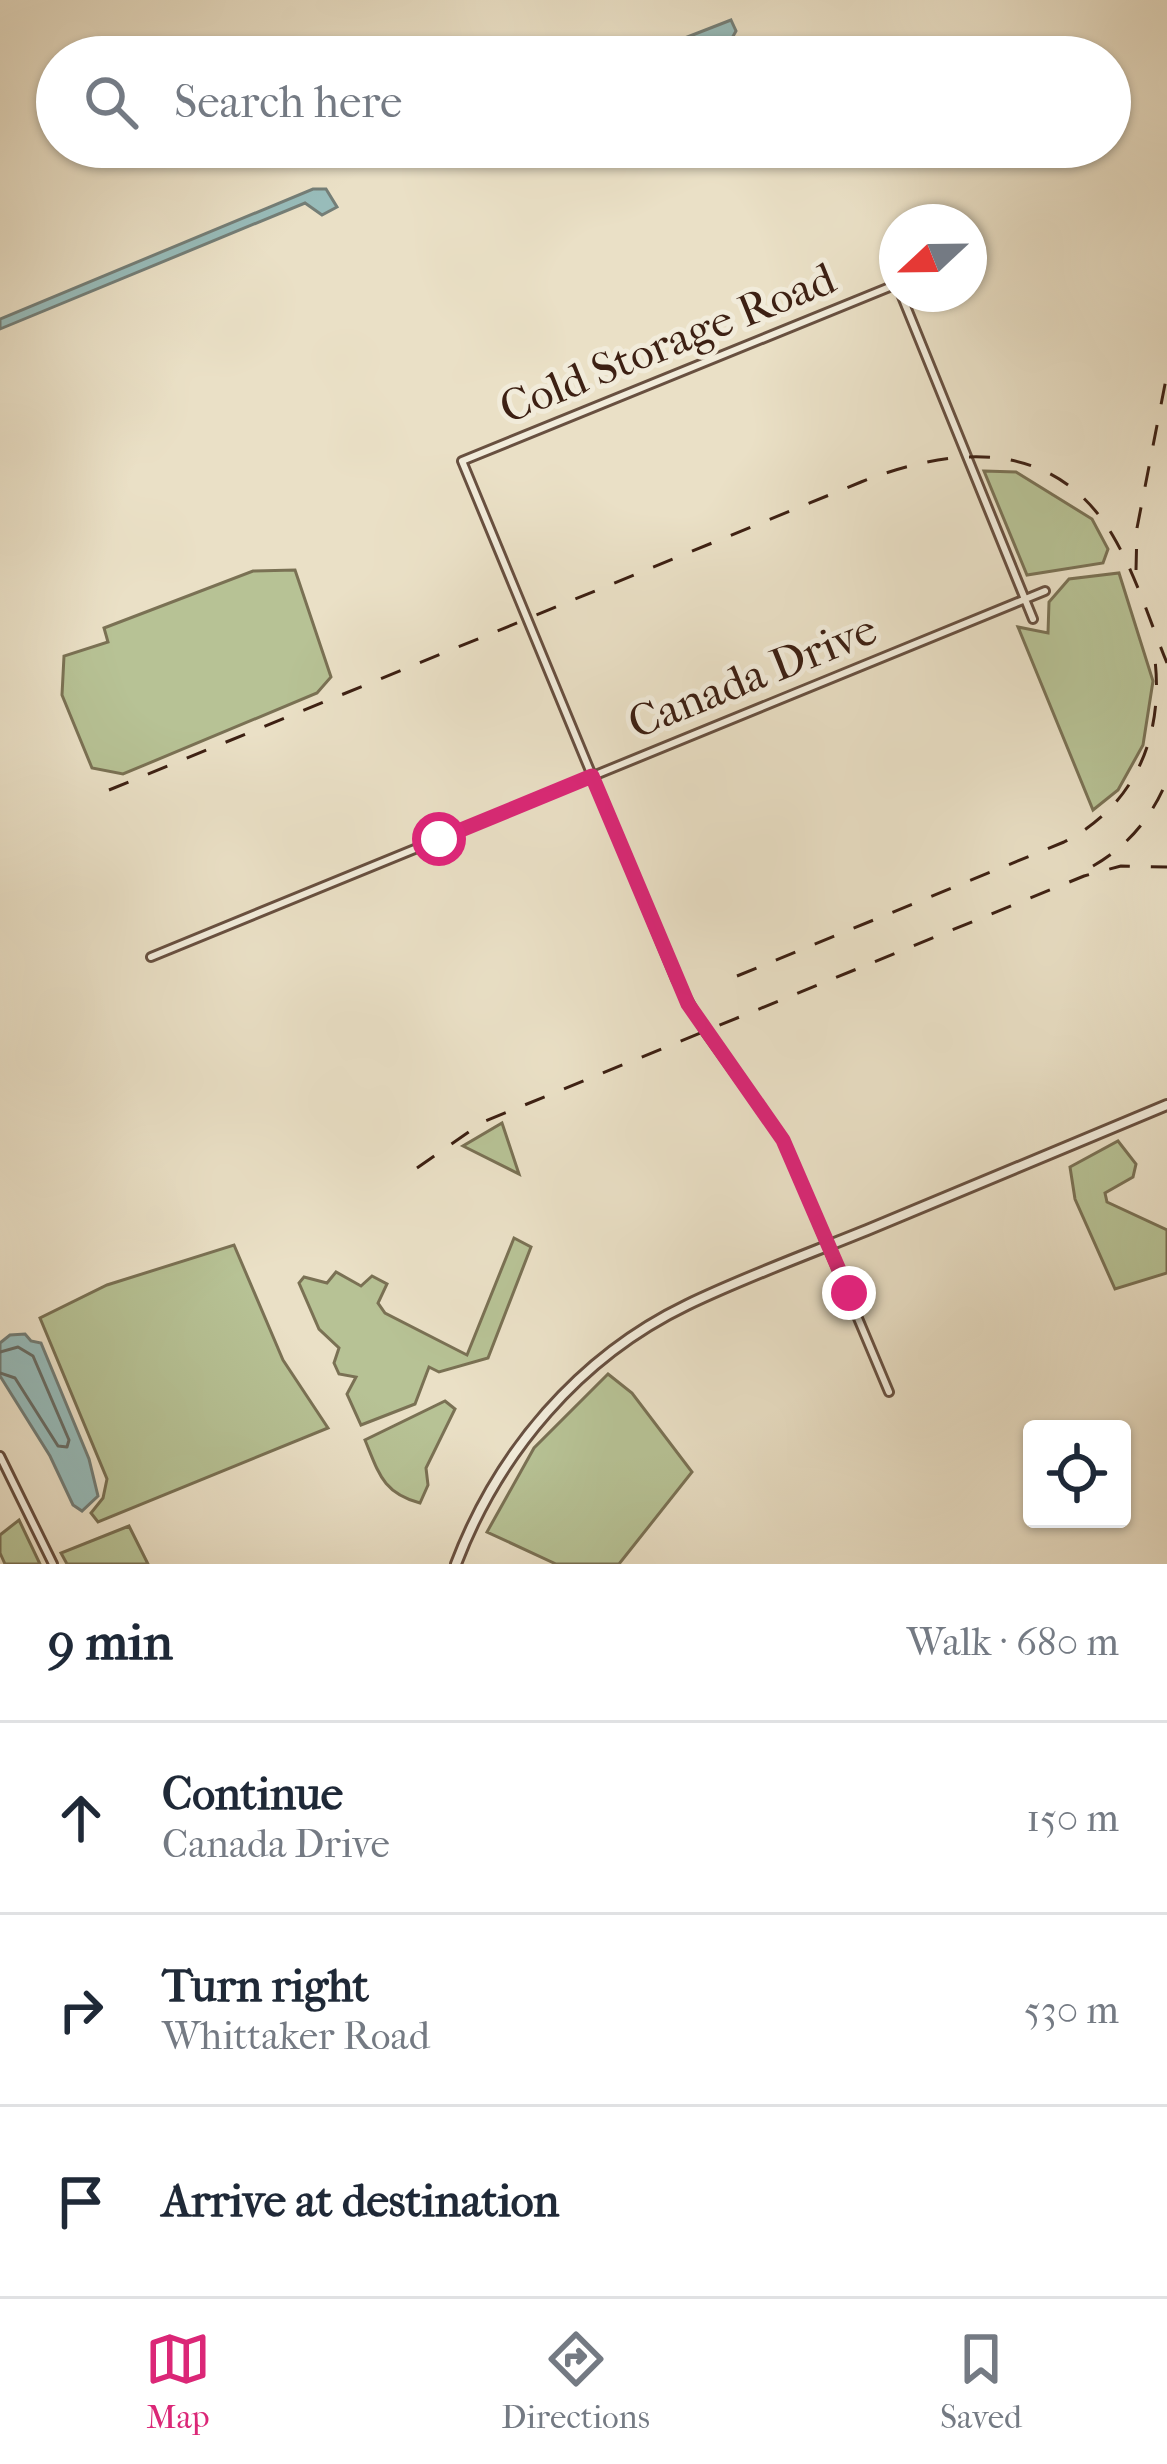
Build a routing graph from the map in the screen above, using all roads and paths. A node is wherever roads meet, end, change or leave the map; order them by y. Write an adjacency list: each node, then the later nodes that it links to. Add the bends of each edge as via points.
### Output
1 (879, 291): 6 (street, Cold Storage Road, via 462,461)
2 (908, 312): 4 (street)
3 (1045, 591): 4 (street, Canada Drive)
4 (1025, 599): 5 (street); 6 (street, Canada Drive)
5 (1033, 619)
6 (592, 776): 7 (street, Canada Drive); 9 (street, via 688,1004 783,1140)
7 (152, 957)
8 (1167, 1105): 9 (street)
9 (830, 1245): 10 (street); 13 (street, via 681,1308 584,1375 511,1457)
10 (889, 1392)
11 (0, 1456): 12 (street)
12 (53, 1564)
13 (456, 1564)

